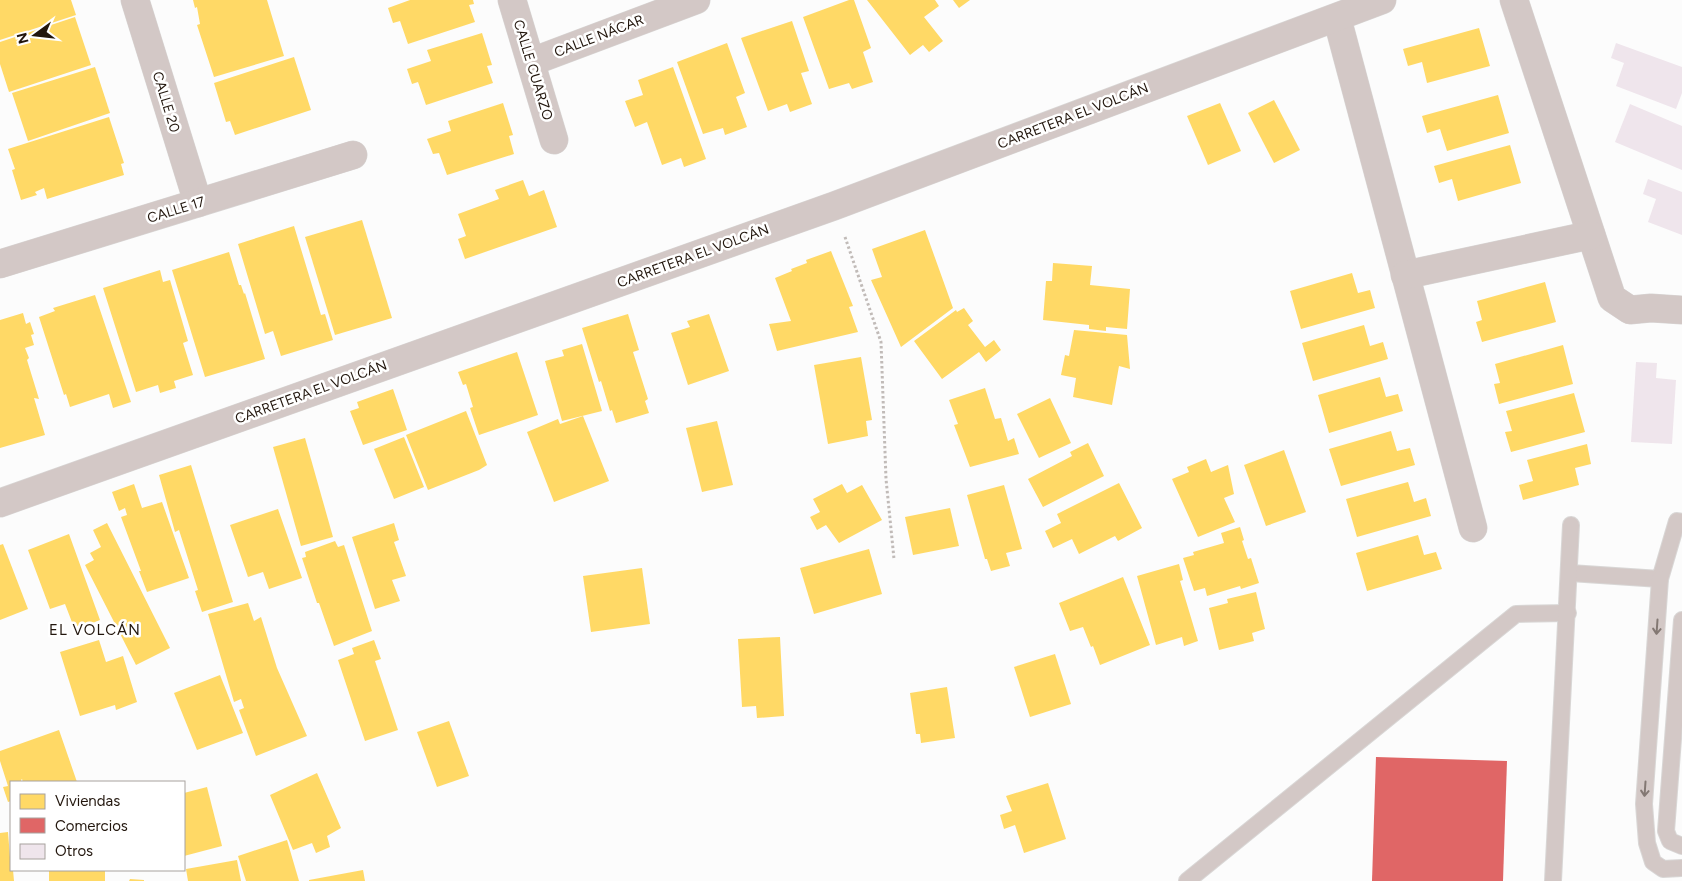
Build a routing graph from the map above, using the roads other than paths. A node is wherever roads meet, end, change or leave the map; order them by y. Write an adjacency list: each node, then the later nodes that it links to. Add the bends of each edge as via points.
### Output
1 (135, 0): 10 (street, CALLE 20)
2 (512, 0): 7 (street, CALLE CUARZO)
3 (696, 0): 7 (street, CALLE NÁCAR)
4 (1382, 0): 6 (street, CARRETERA EL VOLCÁN)
5 (1514, 0): 11 (street)
6 (1337, 18): 13 (street); 15 (street, CARRETERA EL VOLCÁN, via 834,206)
7 (531, 62): 8 (street, CALLE CUARZO)
8 (554, 140)
9 (353, 155): 10 (street, CALLE 17)
10 (198, 203): 12 (street, CALLE 17)
11 (1591, 234): 13 (street); 14 (street, via 1612,298 1630,310)
12 (0, 264)
13 (1406, 275): 18 (street)
14 (1682, 310)
15 (0, 503)
16 (1682, 522): 20 (lane, via 1677,521)
17 (1571, 525): 19 (lane)
18 (1474, 528)
19 (1570, 573): 20 (lane); 21 (lane)
20 (1660, 579): 24 (lane, one-way to 24, via 1644,804 1646,843 1653,862 1663,869)
21 (1568, 614): 25 (lane, via 1516,614); 26 (lane)
22 (1682, 620): 23 (lane, via 1666,831 1670,841)
23 (1682, 846)
24 (1682, 868)
25 (1187, 881)
26 (1553, 881)

